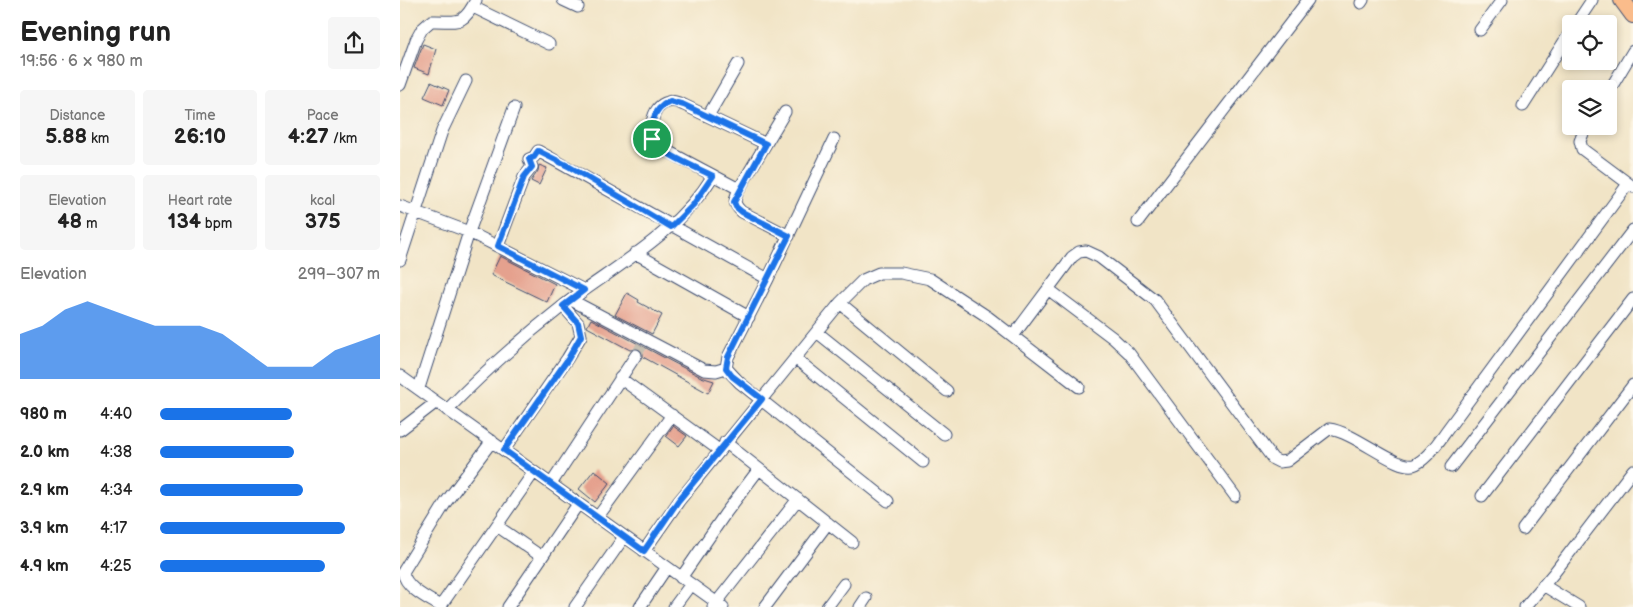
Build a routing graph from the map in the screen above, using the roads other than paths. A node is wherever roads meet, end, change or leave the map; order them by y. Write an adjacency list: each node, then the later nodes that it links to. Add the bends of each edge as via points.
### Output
1 (563, 0): 7 (street)
2 (1308, 0): 30 (street)
3 (1502, 0): 10 (street)
4 (1592, 0): 8 (street)
5 (1622, 0): 9 (highway)
6 (474, 4): 11 (street); 17 (street, via 462,20 452,23 430,21 422,29)
7 (578, 7)
8 (1582, 15)
9 (1633, 15)
10 (1480, 30)
11 (550, 44)
12 (1562, 45): 18 (street)
13 (1633, 51): 15 (street)
14 (738, 64): 21 (street)
15 (1616, 80)
16 (466, 81): 29 (street, via 442,131)
17 (400, 85)
18 (1523, 106)
19 (514, 108): 33 (street)
20 (785, 112): 24 (street)
21 (708, 116): 24 (street); 25 (street, via 670,101 661,105 650,130 658,146)
22 (1582, 135): 26 (street, via 1582,149)
23 (834, 139): 34 (street)
24 (766, 144): 27 (street)
25 (713, 176): 27 (street); 31 (street, via 693,205)
26 (1630, 185): 39 (street, via 1442,437 1425,457 1407,466 1396,463 1348,434 1329,429 1287,461 1279,462 1261,444 1167,314 1142,289 1086,251 1072,256)
27 (739, 190): 34 (street, via 734,202 736,207)
28 (400, 206): 29 (street)
29 (415, 212): 33 (street); 37 (street)
30 (1138, 222)
31 (671, 227): 35 (street, via 538,151 529,159 532,167 524,177); 36 (street); 38 (street)
32 (1633, 230): 67 (street)
33 (469, 232): 35 (street); 54 (street)
34 (789, 236): 38 (street)
35 (498, 246): 40 (street)
36 (635, 253): 40 (street); 44 (street)
37 (400, 260)
38 (768, 279): 44 (street)
39 (1048, 289): 46 (street); 72 (street, via 1129,353)
40 (584, 290): 42 (street)
41 (1633, 300): 73 (street)
42 (567, 303): 49 (street, via 704,370); 58 (street); 65 (street, via 581,336)
43 (840, 303): 45 (street); 46 (street, via 863,280 879,274 901,273 930,279); 55 (street)
44 (749, 317): 49 (street, via 728,357)
45 (818, 333): 48 (street); 61 (street)
46 (1013, 336): 53 (street)
47 (636, 355): 51 (street)
48 (795, 358): 56 (street); 66 (street)
49 (726, 368): 56 (street)
50 (400, 376): 54 (street)
51 (620, 378): 59 (street); 71 (street)
52 (1633, 385): 80 (street)
53 (1079, 387)
54 (419, 388): 57 (street)
55 (947, 390)
56 (762, 399): 64 (street); 75 (street)
57 (435, 402): 58 (street); 60 (street)
58 (447, 410): 62 (street)
59 (672, 415): 64 (street); 77 (street)
60 (402, 428): 63 (street)
61 (944, 434)
62 (492, 441): 65 (street); 90 (street, via 446,502 403,572 409,585)
63 (400, 442)
64 (722, 446): 68 (street); 83 (street, via 678,501)
65 (504, 450): 70 (street)
66 (923, 462)
67 (1451, 467)
68 (759, 469): 74 (street); 86 (street, via 725,514)
69 (1633, 470): 88 (street)
70 (534, 472): 71 (street); 79 (street)
71 (551, 484): 76 (street)
72 (1235, 496)
73 (1482, 496)
74 (798, 500): 78 (street); 89 (street)
75 (888, 501)
76 (578, 504): 77 (street); 84 (street)
77 (597, 518): 81 (street)
78 (828, 523): 82 (street); 95 (street)
79 (497, 526): 84 (street); 90 (street)
80 (1523, 529)
81 (624, 537): 83 (street); 92 (street)
82 (852, 542)
83 (644, 551): 85 (street)
84 (542, 557): 91 (street)
85 (666, 567): 86 (street); 93 (street)
86 (686, 581): 89 (street); 94 (street)
87 (844, 584): 96 (street)
88 (1543, 585): 97 (street); 98 (street)
89 (718, 606)
90 (441, 607)
91 (508, 607)
92 (575, 607)
93 (640, 607)
94 (674, 607)
95 (766, 607)
96 (827, 607)
97 (1525, 607)
98 (1579, 607)

